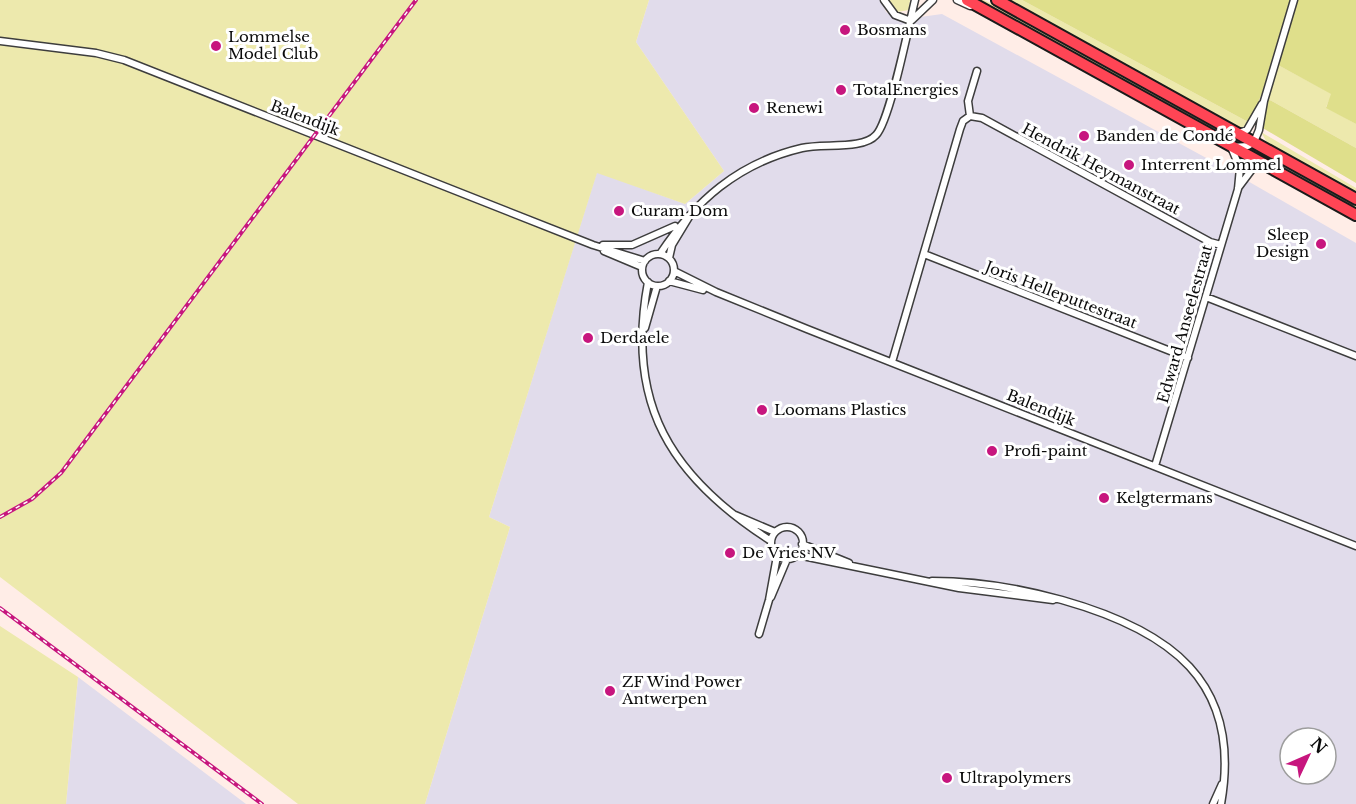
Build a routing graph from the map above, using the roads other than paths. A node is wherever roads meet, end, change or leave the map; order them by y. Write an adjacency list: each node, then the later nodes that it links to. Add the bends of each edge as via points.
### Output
1 (884, 0): 10 (street, via 896,15)
2 (915, 0): 10 (street)
3 (923, 0): 10 (street)
4 (933, 0): 10 (street)
5 (957, 0): 9 (street)
6 (967, 0): 9 (highway)
7 (997, 0): 11 (highway)
8 (1294, 0): 14 (street)
9 (986, 5): 11 (highway); 19 (highway)
10 (911, 21): 24 (street, via 884,121 873,138 862,144 804,148 770,158 729,180)
11 (1031, 21): 17 (highway)
12 (0, 41): 28 (street, Balendijk, via 124,60)
13 (977, 71): 15 (street, via 968,101)
14 (1264, 101): 16 (street); 17 (street, via 1248,130)
15 (970, 116): 27 (street, Hendrik Heymanstraat, via 982,118 1210,242); 30 (street, via 960,129)
16 (1259, 130): 18 (street); 20 (street)
17 (1238, 133): 18 (highway)
18 (1254, 142): 19 (street); 20 (highway)
19 (1231, 147): 21 (highway); 22 (street, Edward Anseelestraat, via 1240,168)
20 (1267, 150): 23 (highway)
21 (1274, 170): 22 (street, Edward Anseelestraat, via 1252,168); 25 (highway)
22 (1238, 189): 27 (street, Edward Anseelestraat)
23 (1356, 199)
24 (691, 214): 26 (street); 31 (street, via 672,245)
25 (1356, 215)
26 (681, 222): 28 (street, via 632,245); 29 (street)
27 (1221, 244): 38 (street, Edward Anseelestraat)
28 (593, 245): 32 (street, Balendijk)
29 (660, 254): 31 (street); 32 (street, via 651,255)
30 (924, 254): 41 (street, Joris Helleputtestraat); 42 (street)
31 (669, 258): 33 (street)
32 (644, 264): 35 (street, via 643,276)
33 (674, 271): 34 (street); 37 (street, Balendijk)
34 (669, 281): 36 (street); 37 (street, Balendijk)
35 (648, 282): 36 (street); 39 (street)
36 (657, 286): 39 (street)
37 (716, 292): 42 (street, Balendijk)
38 (1206, 297): 40 (street); 41 (street, Edward Anseelestraat)
39 (643, 334): 44 (street, via 646,382 662,432 686,470)
40 (1356, 356)
41 (1188, 358): 43 (street, Edward Anseelestraat)
42 (892, 362): 43 (street, Balendijk)
43 (1155, 466): 48 (street, Balendijk)
44 (733, 514): 45 (street); 46 (street)
45 (775, 532): 46 (street); 47 (street, via 784,528 795,530)
46 (771, 541): 50 (street)
47 (802, 544): 49 (street); 52 (street)
48 (1356, 546)
49 (798, 555): 51 (street); 52 (street)
50 (777, 556): 51 (street); 56 (street)
51 (787, 559): 56 (street)
52 (855, 566): 53 (street)
53 (932, 581): 54 (street); 55 (street)
54 (997, 586): 55 (street); 57 (street, via 1034,591)
55 (996, 594): 57 (street)
56 (769, 600): 58 (street)
57 (1060, 600): 59 (street, via 1143,629 1188,665 1208,693 1220,723)
58 (759, 634)
59 (1223, 781): 60 (street); 61 (street)
60 (1213, 804)
61 (1221, 804)

